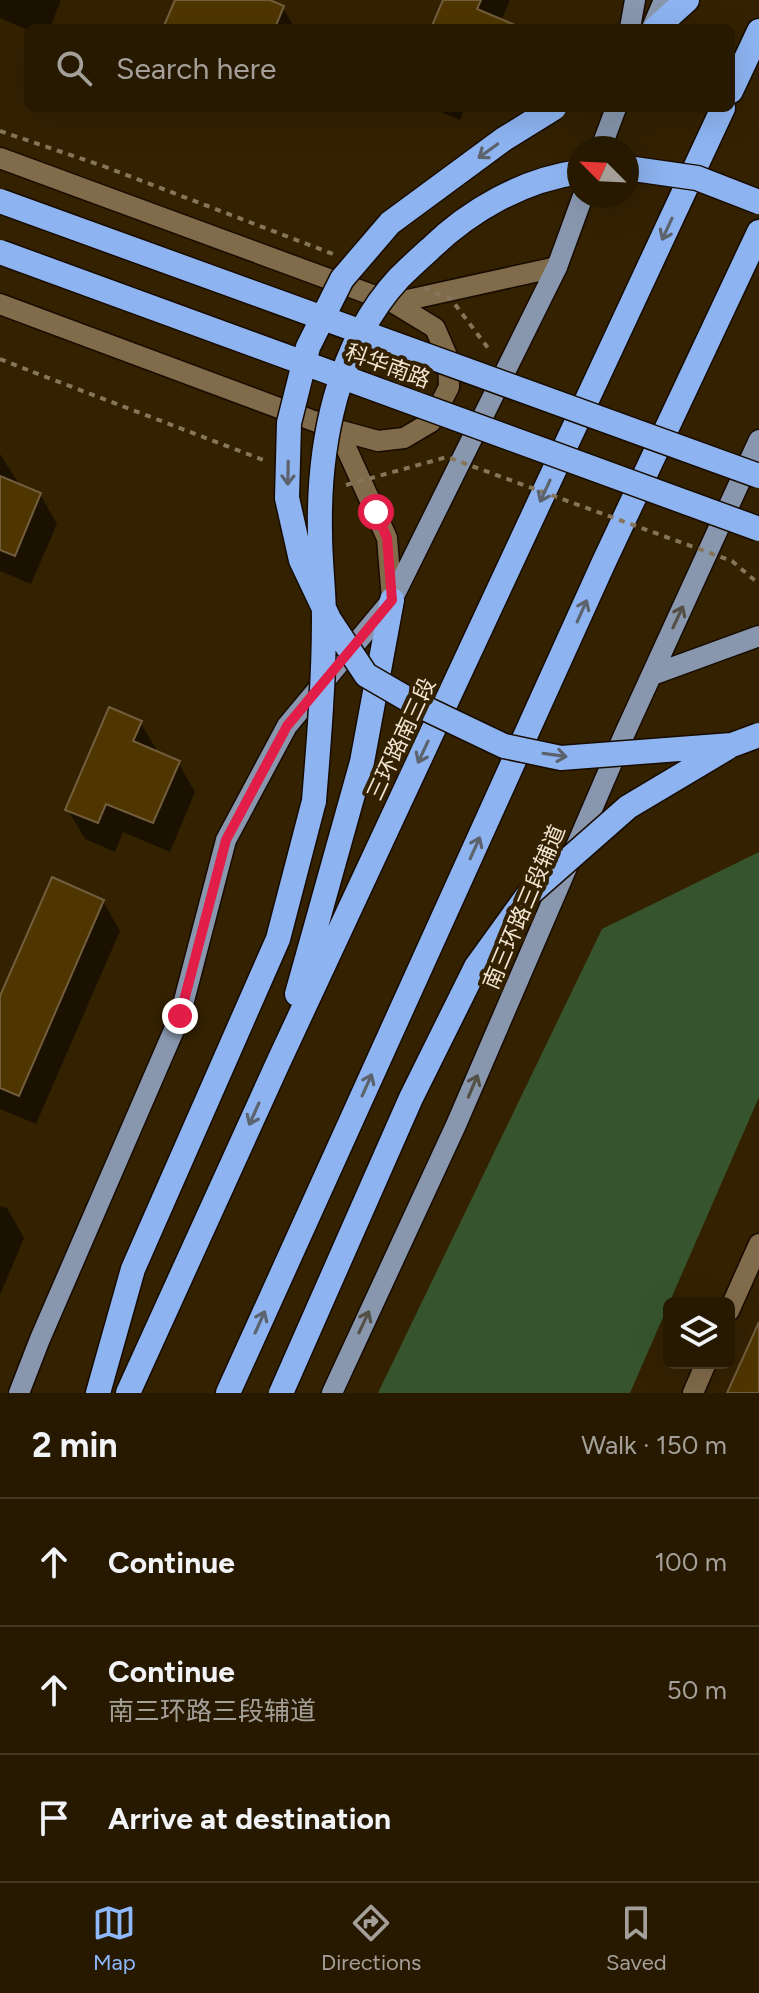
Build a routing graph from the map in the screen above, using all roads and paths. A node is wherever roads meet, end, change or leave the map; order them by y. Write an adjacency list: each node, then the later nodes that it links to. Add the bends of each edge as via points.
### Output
1 (635, 0): 4 (main road)
2 (664, 0): 5 (main road)
3 (687, 0): 6 (highway)
4 (631, 24)
5 (655, 24)
6 (659, 24)
7 (759, 31): 8 (highway)
8 (735, 82)
9 (548, 112): 40 (highway, one-way to 40, bridge, via 390,223 342,279 308,347 289,423 287,498 301,560 329,619 366,675 504,746 561,758)
10 (614, 112): 13 (main road)
11 (721, 112): 41 (highway, 三环路南三段, one-way to 41)
12 (0, 131): 22 (path, bridge)
13 (605, 136)
14 (0, 158): 25 (street)
15 (639, 170): 18 (highway, bridge, via 697,178)
16 (567, 174): 46 (highway, bridge, via 497,199 448,231 398,280 364,328 339,382 323,457 324,618 314,801 278,939 133,1269)
17 (0, 201): 32 (highway, 科华南路, bridge)
18 (759, 202)
19 (579, 208): 23 (main road)
20 (759, 232): 48 (highway, one-way to 20)
21 (0, 252): 34 (highway, 科华南路, bridge)
22 (335, 255)
23 (557, 267): 25 (street); 36 (main road)
24 (422, 288): 28 (path, bridge, via 451,299)
25 (394, 303): 29 (street, via 435,328 448,358 449,387 431,422 404,438 378,441)
26 (0, 304): 29 (street)
27 (0, 359): 31 (path, bridge)
28 (498, 362)
29 (338, 430): 36 (street, via 387,538)
30 (759, 440): 38 (main road, 南三环路三段辅道, one-way to 30)
31 (277, 466)
32 (759, 476)
33 (335, 488): 35 (path, bridge, via 447,457 732,561)
34 (759, 529)
35 (759, 584)
36 (392, 600): 41 (highway, via 362,762); 45 (main road, via 287,726 226,840 180,1016)
37 (759, 636): 38 (main road)
38 (652, 675): 50 (main road, 南三环路三段辅道, one-way to 38, via 456,1125)
39 (759, 735): 40 (highway, bridge)
40 (732, 745): 49 (highway, bridge, via 628,807 528,895 476,967 411,1098)
41 (278, 1063): 47 (highway, 三环路南三段, one-way to 47)
42 (759, 1244): 43 (street)
43 (735, 1298)
44 (703, 1369): 51 (street)
45 (19, 1393)
46 (98, 1393)
47 (128, 1393)
48 (228, 1393)
49 (281, 1393)
50 (332, 1393)
51 (693, 1393)

